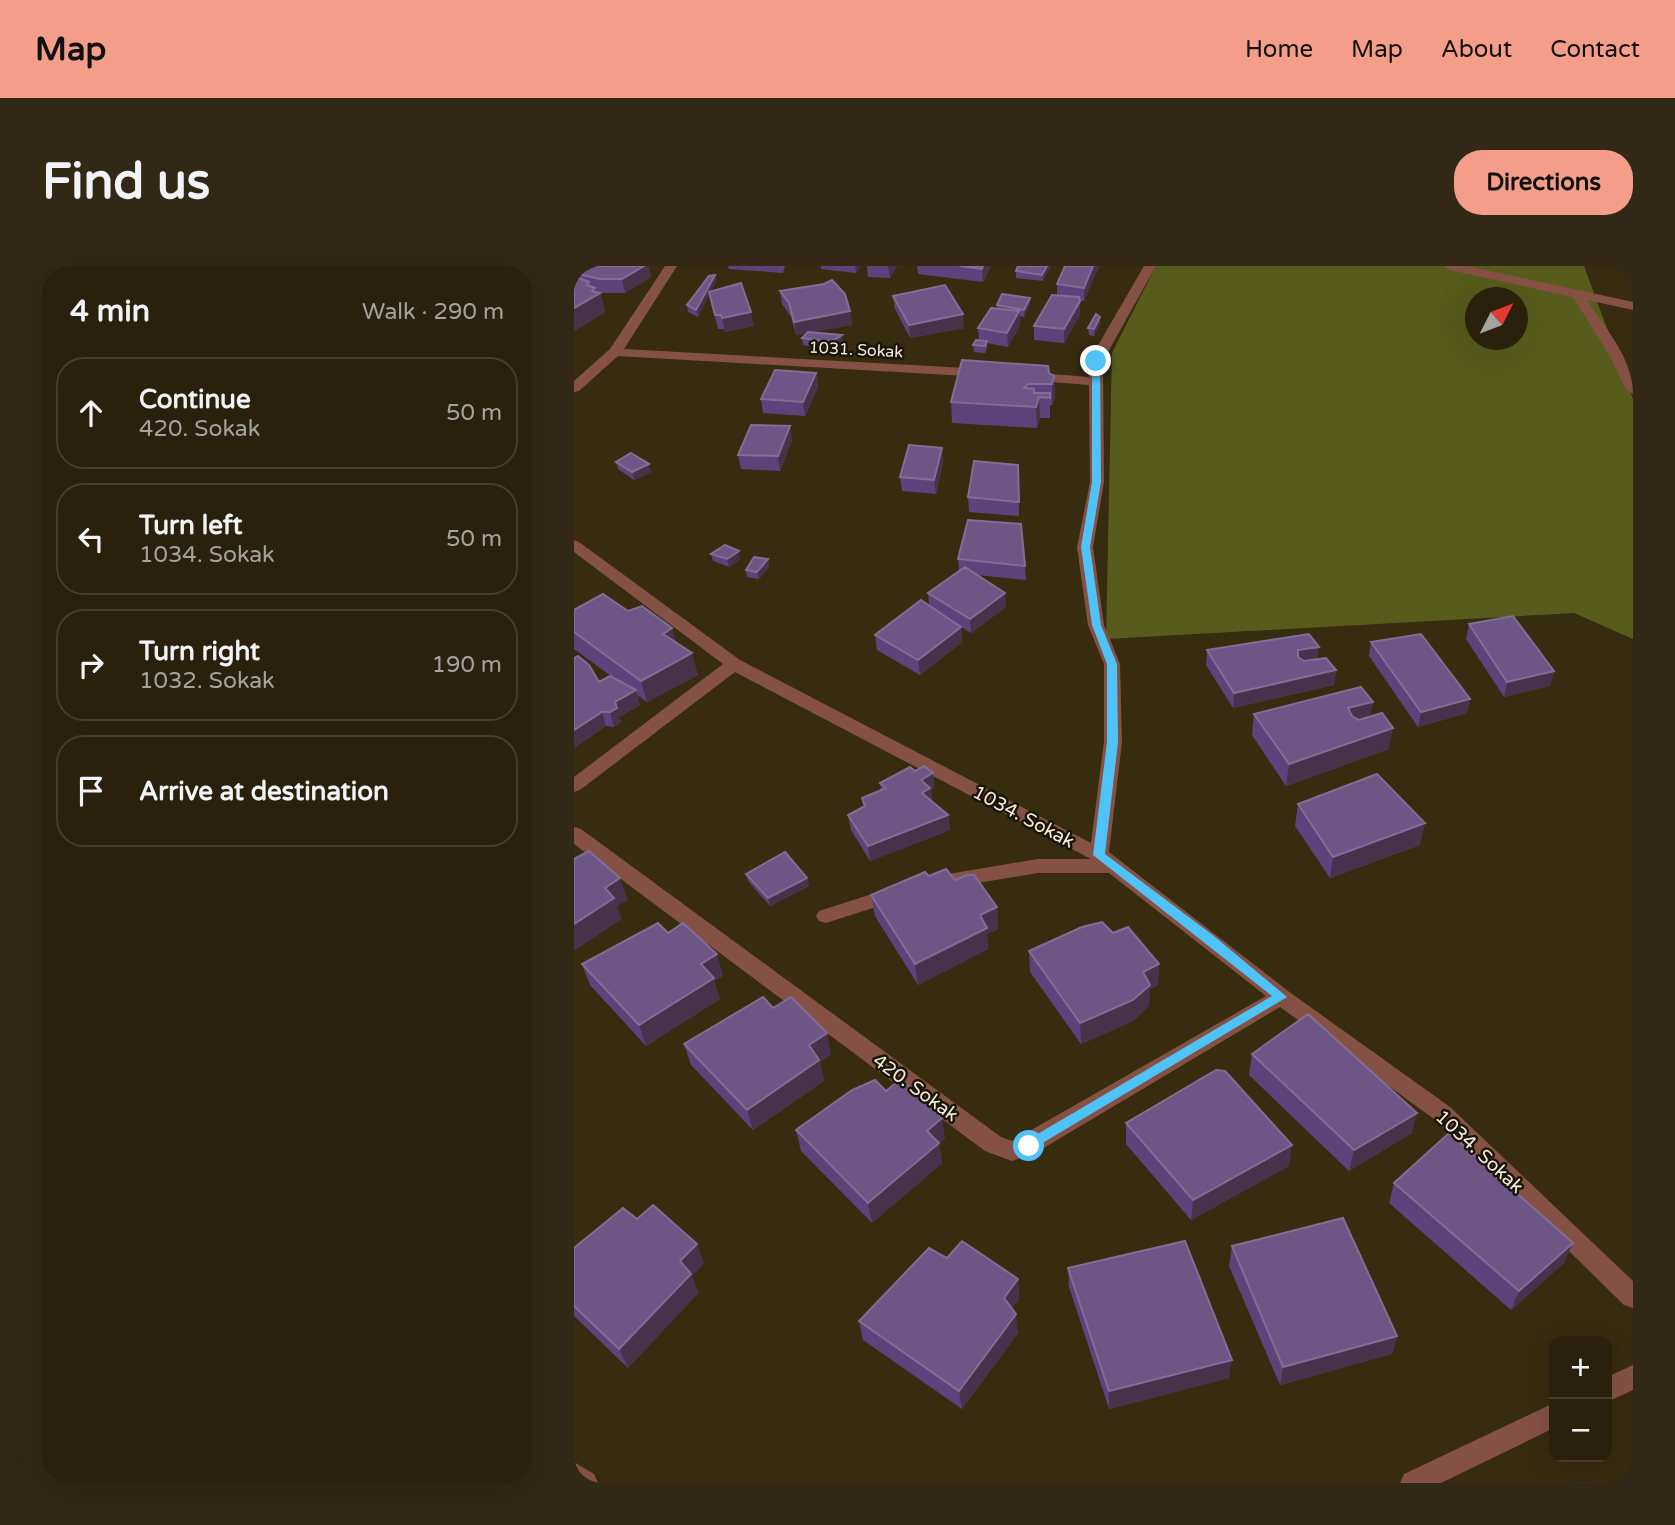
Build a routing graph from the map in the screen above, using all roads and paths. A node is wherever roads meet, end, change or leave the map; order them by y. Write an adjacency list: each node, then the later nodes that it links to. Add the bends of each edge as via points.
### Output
1 (671, 266): 6 (street)
2 (1150, 266): 7 (street, via 1096,361)
3 (1450, 266): 4 (street)
4 (1576, 292): 5 (street); 9 (street)
5 (1633, 306)
6 (615, 352): 7 (street, 1031. Sokak); 8 (street)
7 (1096, 382): 14 (street, via 1097,482 1085,547 1097,625 1112,664)
8 (574, 388)
9 (1633, 390)
10 (574, 545): 11 (street, 1034. Sokak)
11 (734, 664): 12 (street); 14 (street, 1034. Sokak)
12 (574, 786)
13 (574, 834): 16 (street, 420. Sokak, via 993,1144 1012,1151 1029,1146)
14 (1106, 861): 15 (street, via 951,879); 16 (street, 1034. Sokak)
15 (826, 916)
16 (1281, 997): 17 (street, 1034. Sokak, via 1443,1113)
17 (1633, 1297)
18 (1633, 1377): 19 (street)
19 (1612, 1388)
20 (1549, 1417): 23 (street)
21 (574, 1475): 22 (street)
22 (585, 1483)
23 (1413, 1483)

